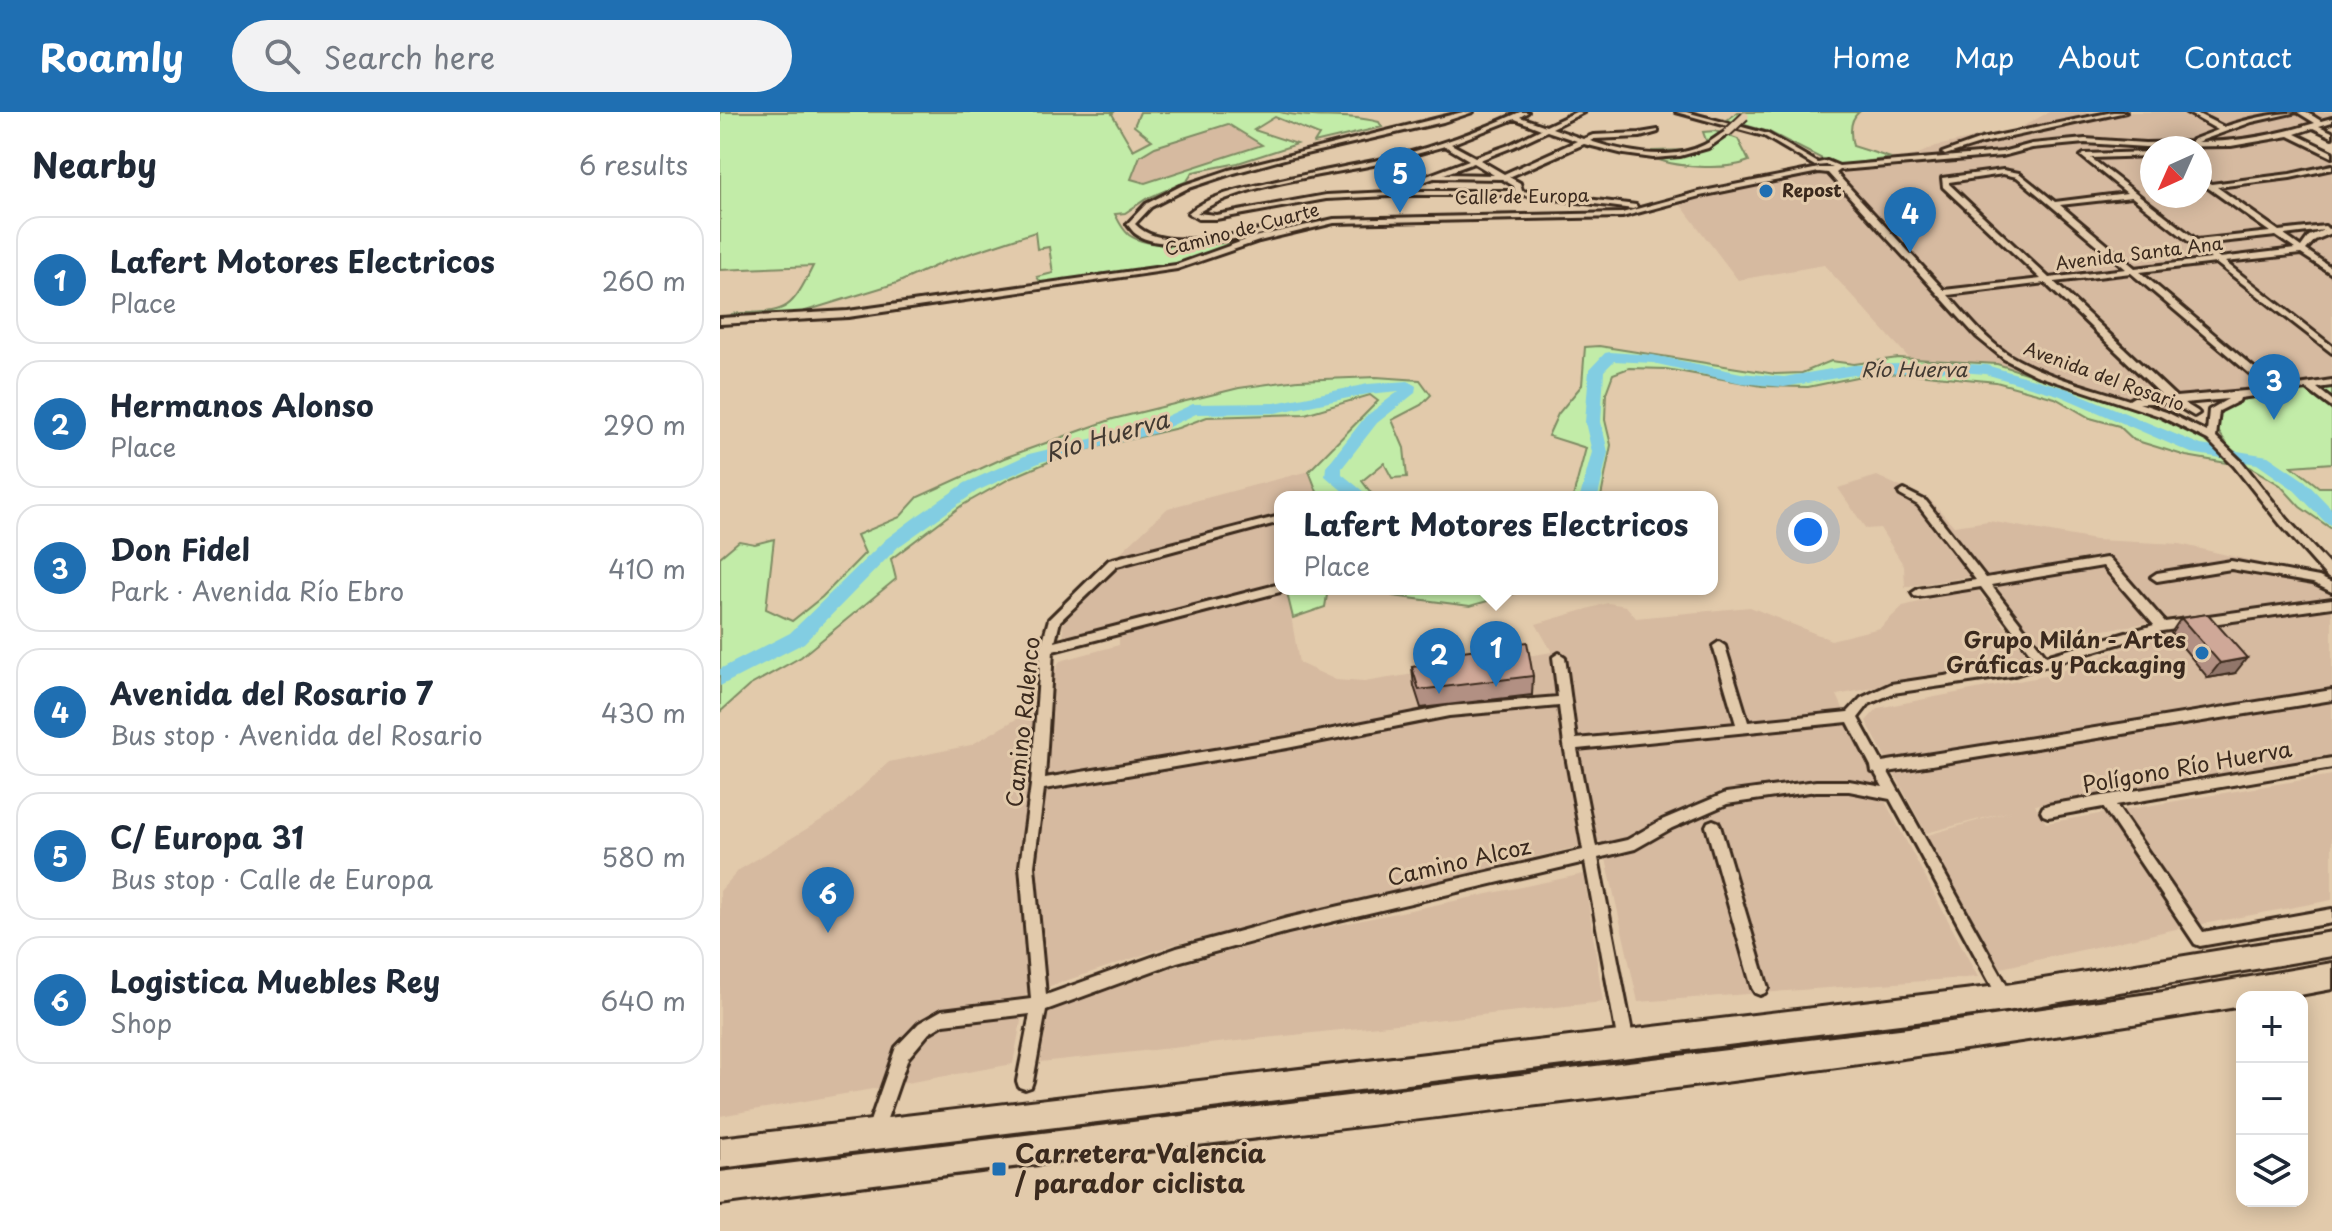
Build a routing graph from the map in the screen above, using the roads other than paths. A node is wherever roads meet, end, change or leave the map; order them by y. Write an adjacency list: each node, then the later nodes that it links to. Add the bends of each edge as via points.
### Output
1 (1470, 112): 43 (street, Calle de Europa, via 1211,179 1141,210 1132,227 1148,238 1179,240 1246,235 1345,217)
2 (1525, 112): 11 (street)
3 (1581, 112): 15 (street)
4 (1679, 112): 31 (street, via 1766,135)
5 (1692, 112): 32 (street, via 1769,132)
6 (2059, 112): 13 (street)
7 (2123, 112): 13 (street)
8 (2189, 112): 16 (street)
9 (2297, 112): 14 (street); 16 (street)
10 (1747, 114): 21 (street, bridge, via 1710,147 1680,154 1615,150)
11 (1515, 117): 15 (street); 22 (street)
12 (2332, 120): 14 (street)
13 (2065, 122): 26 (street)
14 (2316, 124): 18 (street); 19 (street)
15 (1548, 129): 21 (street); 28 (street)
16 (2224, 130): 20 (street)
17 (1656, 131): 21 (street)
18 (2291, 134): 23 (street); 27 (street)
19 (2332, 135)
20 (2208, 136)
21 (1583, 142): 34 (street)
22 (1445, 143): 28 (street); 29 (street)
23 (2212, 145)
24 (2140, 148): 26 (street, via 2074,141 2002,154)
25 (2140, 150): 40 (street, via 2084,156)
26 (1952, 154): 32 (street)
27 (2332, 155)
28 (1475, 160): 33 (street); 34 (street)
29 (1380, 161): 37 (street); 38 (street)
30 (2332, 167): 35 (street)
31 (1818, 168): 32 (street); 43 (street, Camino de Cuarte)
32 (1832, 168): 52 (street, Avenida del Rosario)
33 (1434, 176): 34 (street); 38 (street)
34 (1503, 177): 39 (street, via 1519,186)
35 (2212, 186)
36 (2212, 187): 45 (street)
37 (1250, 190): 42 (street); 42 (street, via 1192,213 1204,217)
38 (1394, 192): 39 (street); 42 (street)
39 (1519, 193): 43 (street)
40 (2131, 195): 41 (street); 46 (street)
41 (2053, 204): 49 (street); 51 (street, via 2012,173 1944,181)
42 (1267, 208)
43 (1625, 209): 53 (street, Camino de Cuarte, via 1583,217 1334,221 1257,239 1177,267 848,314)
44 (2332, 229): 45 (street, Avenida Santa Ana); 47 (street, Avenida Santa Ana, via 2312,238)
45 (2278, 234): 46 (street, Avenida Santa Ana); 47 (street)
46 (2194, 243): 48 (street)
47 (2302, 251): 48 (street, Avenida Santa Ana); 50 (street)
48 (2217, 261): 49 (street, Avenida Santa Ana); 54 (street)
49 (2133, 270): 51 (street, Avenida Santa Ana); 58 (street)
50 (2332, 272)
51 (2048, 280): 52 (street, Avenida Santa Ana); 57 (street)
52 (1942, 293): 60 (street, Avenida del Rosario, via 2007,357)
53 (720, 321)
54 (2332, 350)
55 (2332, 383): 56 (street)
56 (2309, 386): 58 (street); 62 (street)
57 (2160, 387): 61 (street); 61 (street)
58 (2276, 391): 59 (street)
59 (2243, 396): 61 (street); 63 (street)
60 (2119, 399): 61 (street); 65 (street, Avenida del Rosario)
61 (2164, 401): 64 (street); 65 (street)
62 (2332, 405)
63 (2214, 410): 64 (street); 66 (street)
64 (2194, 413): 65 (street)
65 (2163, 414): 66 (street, Avenida del Rosario)
66 (2211, 438): 69 (street, Avenida del Rosario)
67 (1904, 493): 71 (street, via 1922,503)
68 (1274, 524): 78 (street, Camino Ralenco, via 1113,563 1055,619)
69 (2332, 575)
70 (2157, 577): 72 (street, via 2231,565 2315,580)
71 (1985, 581): 74 (street); 76 (street, via 2106,562); 80 (street)
72 (2332, 588)
73 (1274, 590): 78 (street)
74 (1918, 593)
75 (2332, 603): 76 (street)
76 (2162, 627): 80 (street)
77 (1719, 646): 84 (street)
78 (1047, 648): 88 (street, Camino Ralenco)
79 (1559, 657): 82 (street)
80 (2043, 661): 83 (street, via 2011,671 1891,689 1865,701)
81 (2332, 695): 87 (street)
82 (1566, 701): 85 (street); 88 (street, via 1449,711)
83 (1851, 717): 84 (street); 87 (street)
84 (1743, 727): 85 (street)
85 (1570, 745): 93 (street)
86 (2332, 763): 90 (street, Polígono Río Huerva)
87 (1877, 768): 89 (street)
88 (1038, 785): 99 (street, Camino Ralenco, via 1027,866)
89 (1891, 794): 93 (street, Camino Alcoz, via 1816,786 1726,799 1630,845); 98 (street)
90 (2106, 801): 91 (street, Polígono Río Huerva); 94 (street, via 2200,939)
91 (2048, 811)
92 (1713, 826): 97 (street)
93 (1590, 853): 99 (street, Camino Alcoz, via 1177,955); 100 (street)
94 (2332, 916)
95 (2332, 944): 98 (highway)
96 (2332, 976): 104 (highway, via 1920,1042)
97 (1760, 988)
98 (2006, 998): 100 (highway)
99 (1039, 1005): 101 (street, Camino Ralenco); 102 (street, Camino Alcoz, via 942,1017 924,1028 902,1053)
100 (1626, 1043): 102 (highway)
101 (1025, 1081)
102 (874, 1133): 103 (highway)
103 (720, 1153)
104 (720, 1188)

